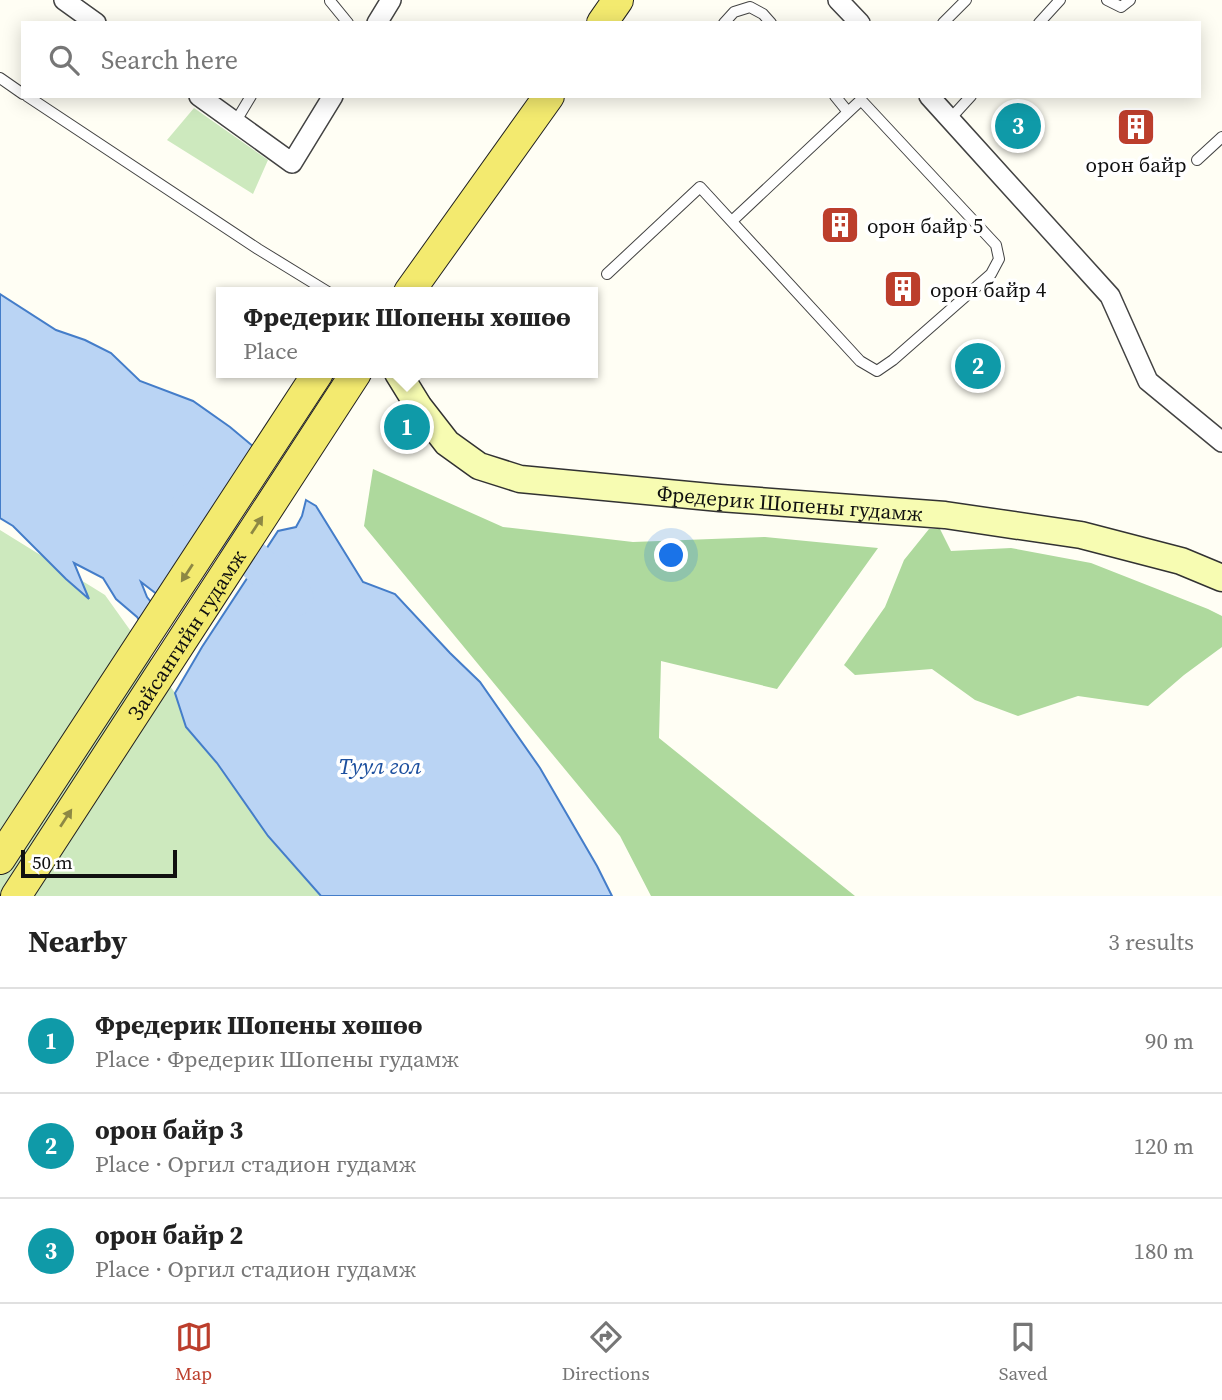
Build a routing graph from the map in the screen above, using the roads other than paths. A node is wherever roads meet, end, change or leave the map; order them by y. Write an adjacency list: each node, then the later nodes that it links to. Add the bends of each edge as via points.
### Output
1 (64, 0): 10 (street)
2 (391, 0): 12 (street)
3 (618, 0): 13 (main road)
4 (838, 0): 16 (street)
5 (966, 0): 17 (lane)
6 (1060, 0): 18 (lane)
7 (1107, 0): 8 (lane, via 1121,7)
8 (1130, 0)
9 (330, 1): 11 (lane)
10 (93, 21)
11 (346, 21)
12 (378, 21)
13 (603, 21)
14 (726, 21): 15 (lane, via 734,12 750,7)
15 (769, 21)
16 (858, 21)
17 (945, 21)
18 (1041, 21)
19 (0, 79): 20 (lane)
20 (21, 92)
21 (30, 98): 38 (lane)
22 (202, 98): 32 (street)
23 (250, 98): 32 (lane)
24 (332, 98): 32 (street, via 292,163)
25 (548, 98): 36 (main road)
26 (837, 98): 30 (lane)
27 (863, 98): 30 (lane); 35 (lane, via 996,245 999,260 991,274 877,371 860,361)
28 (931, 98): 31 (street)
29 (969, 98): 31 (lane)
30 (848, 112): 35 (lane)
31 (950, 119): 44 (street, via 1110,296 1148,381)
32 (236, 121)
33 (1222, 137): 34 (lane)
34 (1197, 160)
35 (732, 221): 37 (lane, via 700,187)
36 (436, 252): 39 (main road); 40 (main road)
37 (607, 274)
38 (320, 287)
39 (397, 287)
40 (412, 287)
41 (353, 378): 47 (main road, Зайсангийн гудамж, one-way to 41)
42 (401, 378): 45 (street, Фредерик Шопены гудамж, via 447,443 479,466 520,479 945,515 1081,535 1181,561)
43 (311, 383): 46 (main road, Зайсангийн гудамж, one-way to 46)
44 (1222, 442)
45 (1222, 578)
46 (0, 859)
47 (16, 896)

